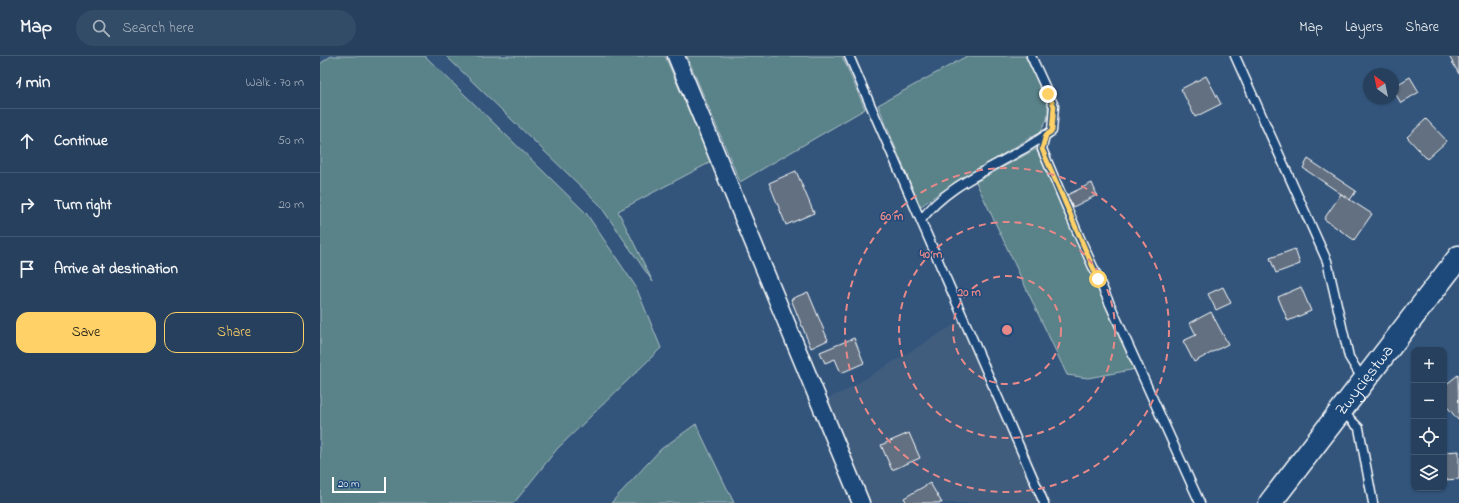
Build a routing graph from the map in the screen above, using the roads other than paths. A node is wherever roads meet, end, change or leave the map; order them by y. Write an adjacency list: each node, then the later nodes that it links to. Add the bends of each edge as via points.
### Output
1 (676, 56): 10 (street)
2 (849, 56): 6 (lane)
3 (1030, 56): 5 (lane, via 1054,106 1052,131)
4 (1235, 56): 8 (lane, via 1327,262 1349,357)
5 (1046, 135): 6 (lane, via 960,184 931,206); 12 (lane, via 1042,149)
6 (921, 220): 11 (lane)
7 (1459, 257): 8 (main road, Zwycięstwa)
8 (1364, 381): 9 (main road, Zwycięstwa)
9 (1341, 410): 13 (main road, Zwycięstwa); 14 (lane, via 1359,428)
10 (861, 503)
11 (1044, 503)
12 (1200, 503)
13 (1270, 503)
14 (1373, 503)

